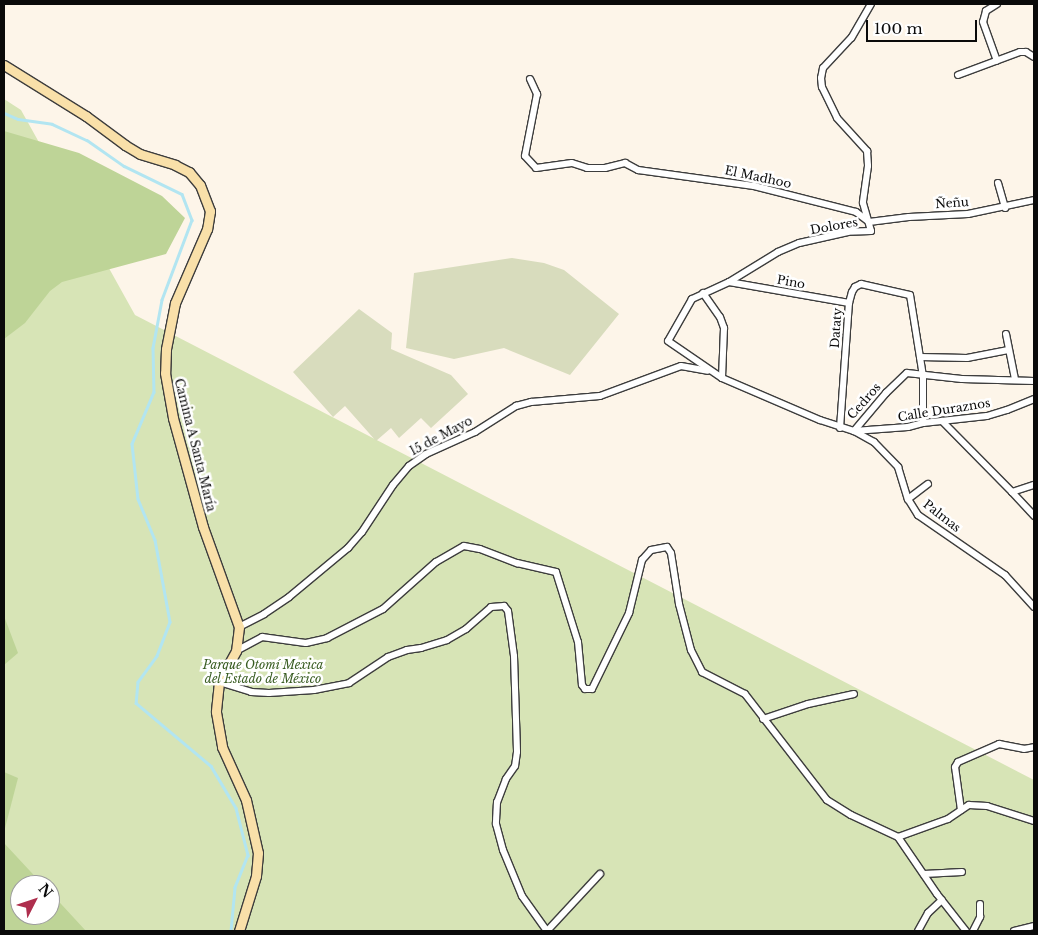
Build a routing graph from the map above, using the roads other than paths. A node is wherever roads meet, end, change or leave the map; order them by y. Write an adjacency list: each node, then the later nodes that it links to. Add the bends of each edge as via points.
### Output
1 (871, 4): 11 (street, Dolores, via 851,38 823,68 821,78 837,118 867,151 863,203)
2 (997, 4): 4 (street, via 986,11 983,22)
3 (1034, 57): 4 (street, via 1020,52)
4 (997, 60): 6 (street)
5 (4, 64): 35 (main road, Camina A Santa María, via 140,154 183,168 194,177 204,194 210,211 209,221 175,303 165,373 203,527)
6 (958, 75)
7 (530, 79): 11 (street, El Madhoo, via 537,91 525,156 540,169 572,163 591,168 622,163 638,170 754,186 856,212)
8 (998, 183): 10 (street)
9 (1034, 200): 10 (street, Ñeñu)
10 (1005, 208): 11 (street, Ñeñu)
11 (869, 222): 12 (street, Dolores, via 871,232 848,232 788,247)
12 (729, 282): 13 (street, Dolores); 14 (street, Pino)
13 (703, 293): 16 (street, Dolores, via 692,299); 21 (street, via 724,328)
14 (849, 303): 18 (street, Dataty, via 852,292 861,284 910,295); 27 (street, Dataty)
15 (1006, 334): 17 (street)
16 (668, 341): 19 (street, Cedros)
17 (1008, 350): 18 (street, via 967,358); 22 (street)
18 (920, 357): 20 (street)
19 (709, 371): 21 (street, Cedros); 35 (street, 15 de Mayo, via 681,366 600,396 516,406 475,432 426,454 393,485 348,548 289,597)
20 (923, 376): 22 (street, Cedros, via 994,381); 26 (street); 28 (street, Cedros, via 907,373)
21 (722, 378): 27 (street, Cedros)
22 (1014, 379): 23 (street, Cedros)
23 (1034, 381)
24 (1034, 399): 25 (street, Calle Duraznos, via 994,414)
25 (942, 422): 26 (street, Calle Duraznos); 31 (street)
26 (923, 423): 28 (street, Calle Duraznos)
27 (840, 428): 28 (street, Cedros)
28 (854, 431): 32 (street, Palmas, via 874,442 894,462)
29 (928, 484): 32 (street)
30 (1034, 486): 31 (street)
31 (1012, 492): 33 (street)
32 (908, 499): 34 (street, Palmas, via 918,515 1005,575)
33 (1034, 516)
34 (1034, 607)
35 (239, 628): 36 (main road, Camina A Santa María)
36 (236, 652): 37 (main road, Camina A Santa María); 39 (street, via 262,637 306,643 327,638 383,609 436,562 464,546 556,572 578,642 582,685 585,689 592,689 629,613 642,560 650,550 667,547 679,604 698,667 745,694)
37 (219, 682): 50 (main road, Camina A Santa María, via 216,712 220,739 246,800 258,852 256,876); 51 (street, via 251,692 269,693 314,690 349,683 399,652 447,640 466,629 491,607 504,606 508,611 514,656 517,752 515,766 497,802 496,824 522,896)
38 (854, 694): 39 (street)
39 (763, 718): 43 (street, via 826,800)
40 (1034, 747): 41 (street, via 1024,749 999,744 958,762 955,767)
41 (961, 810): 42 (street, via 969,805 978,805); 43 (street, via 948,819)
42 (1034, 821)
43 (898, 837): 46 (street)
44 (962, 872): 46 (street)
45 (600, 874): 51 (street)
46 (924, 874): 47 (street)
47 (942, 900): 52 (street, via 928,913); 53 (street)
48 (980, 904): 54 (street, via 980,917)
49 (1034, 926): 55 (street)
50 (239, 931)
51 (547, 931)
52 (918, 931)
53 (966, 931)
54 (973, 931)
55 (1014, 931)

